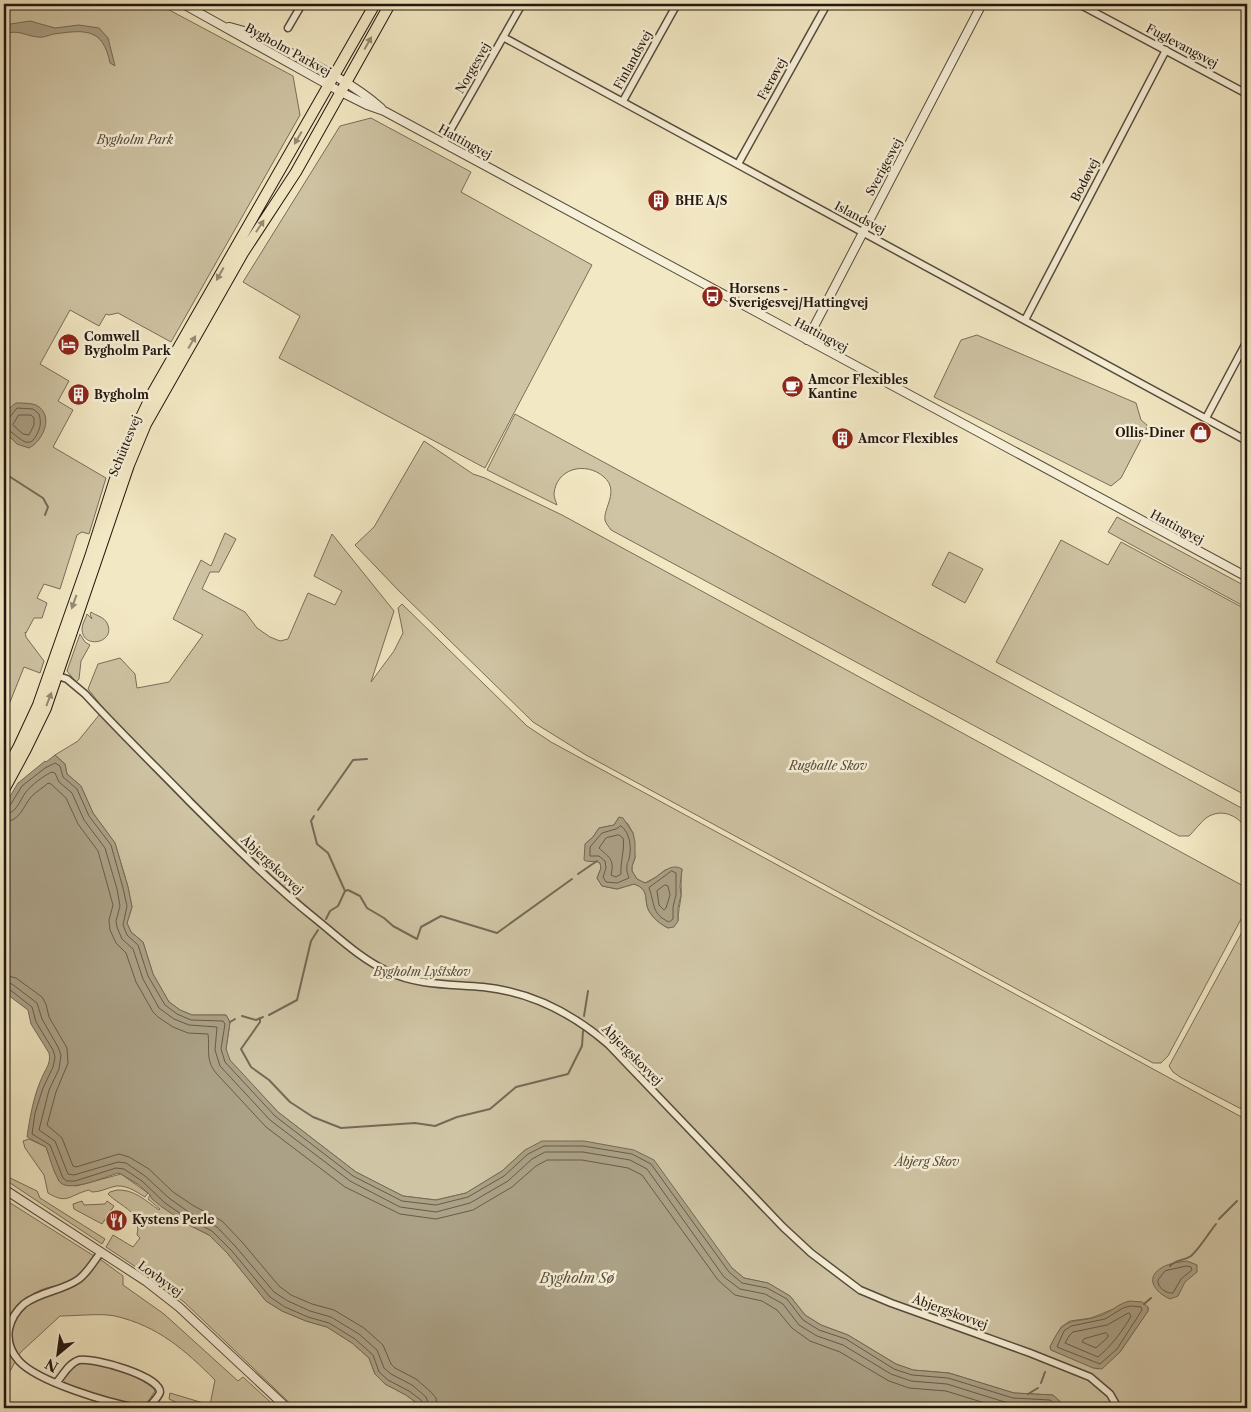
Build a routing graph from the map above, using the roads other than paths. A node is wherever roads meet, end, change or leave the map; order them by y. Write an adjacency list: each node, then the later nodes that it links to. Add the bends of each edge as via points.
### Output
1 (183, 4): 10 (street, Bygholm Parkvej)
2 (302, 4): 11 (street)
3 (375, 4): 14 (main road, Schüttesvej)
4 (390, 4): 15 (main road, Schüttesvej, one-way to 4)
5 (522, 4): 12 (street, Norgesvej)
6 (677, 4): 19 (street, Finlandsvej)
7 (827, 4): 22 (street, Færøvej)
8 (982, 4): 23 (street, Sverigesvej)
9 (1079, 4): 13 (street, Fuglevangsvej)
10 (225, 26): 14 (street, Bygholm Parkvej, via 246,31); 16 (street, Bygholm Parkvej)
11 (288, 28)
12 (503, 37): 19 (street, Islandsvej); 21 (street, Norgesvej)
13 (1166, 50): 18 (street, Fuglevangsvej); 24 (street, Bodøvej)
14 (333, 75): 15 (street, Bygholm Parkvej); 16 (main road, Schüttesvej)
15 (346, 82): 17 (main road, Schüttesvej); 20 (street, Hattingvej)
16 (328, 85): 17 (street, Bygholm Parkvej); 31 (main road, Schüttesvej, one-way to 31, via 138,420 122,458 38,705)
17 (341, 92): 20 (street, Hattingvej); 30 (main road, Schüttesvej, one-way to 17, via 146,424 243,253 296,172)
18 (1247, 94)
19 (623, 101): 22 (street, Islandsvej)
20 (384, 111): 21 (street, Hattingvej)
21 (443, 143): 25 (street, Hattingvej)
22 (738, 164): 23 (street, Islandsvej)
23 (863, 232): 24 (street, Islandsvej); 25 (street, Sverigesvej)
24 (1025, 320): 27 (street, Islandsvej)
25 (807, 340): 29 (street, Hattingvej)
26 (1247, 341): 27 (street)
27 (1206, 418): 28 (street, Islandsvej)
28 (1247, 441)
29 (1247, 577)
30 (58, 676): 32 (main road, Schüttesvej, one-way to 30, via 42,716); 39 (street, Åbjergskovvej, via 85,694 284,894 370,961 410,980 506,991 566,1012 608,1044 783,1227 860,1290 1090,1377 1110,1394)
31 (4, 773)
32 (4, 790)
33 (4, 1189): 34 (street, Lovbyvej)
34 (101, 1252): 35 (street, via 80,1278 23,1304 9,1328 10,1345 19,1361); 38 (street, Lovbyvej, via 179,1307)
35 (57, 1382): 36 (street, via 106,1401); 37 (street, via 76,1361 117,1365 135,1372 160,1390)
36 (138, 1408)
37 (148, 1408)
38 (287, 1408)
39 (1118, 1408)

